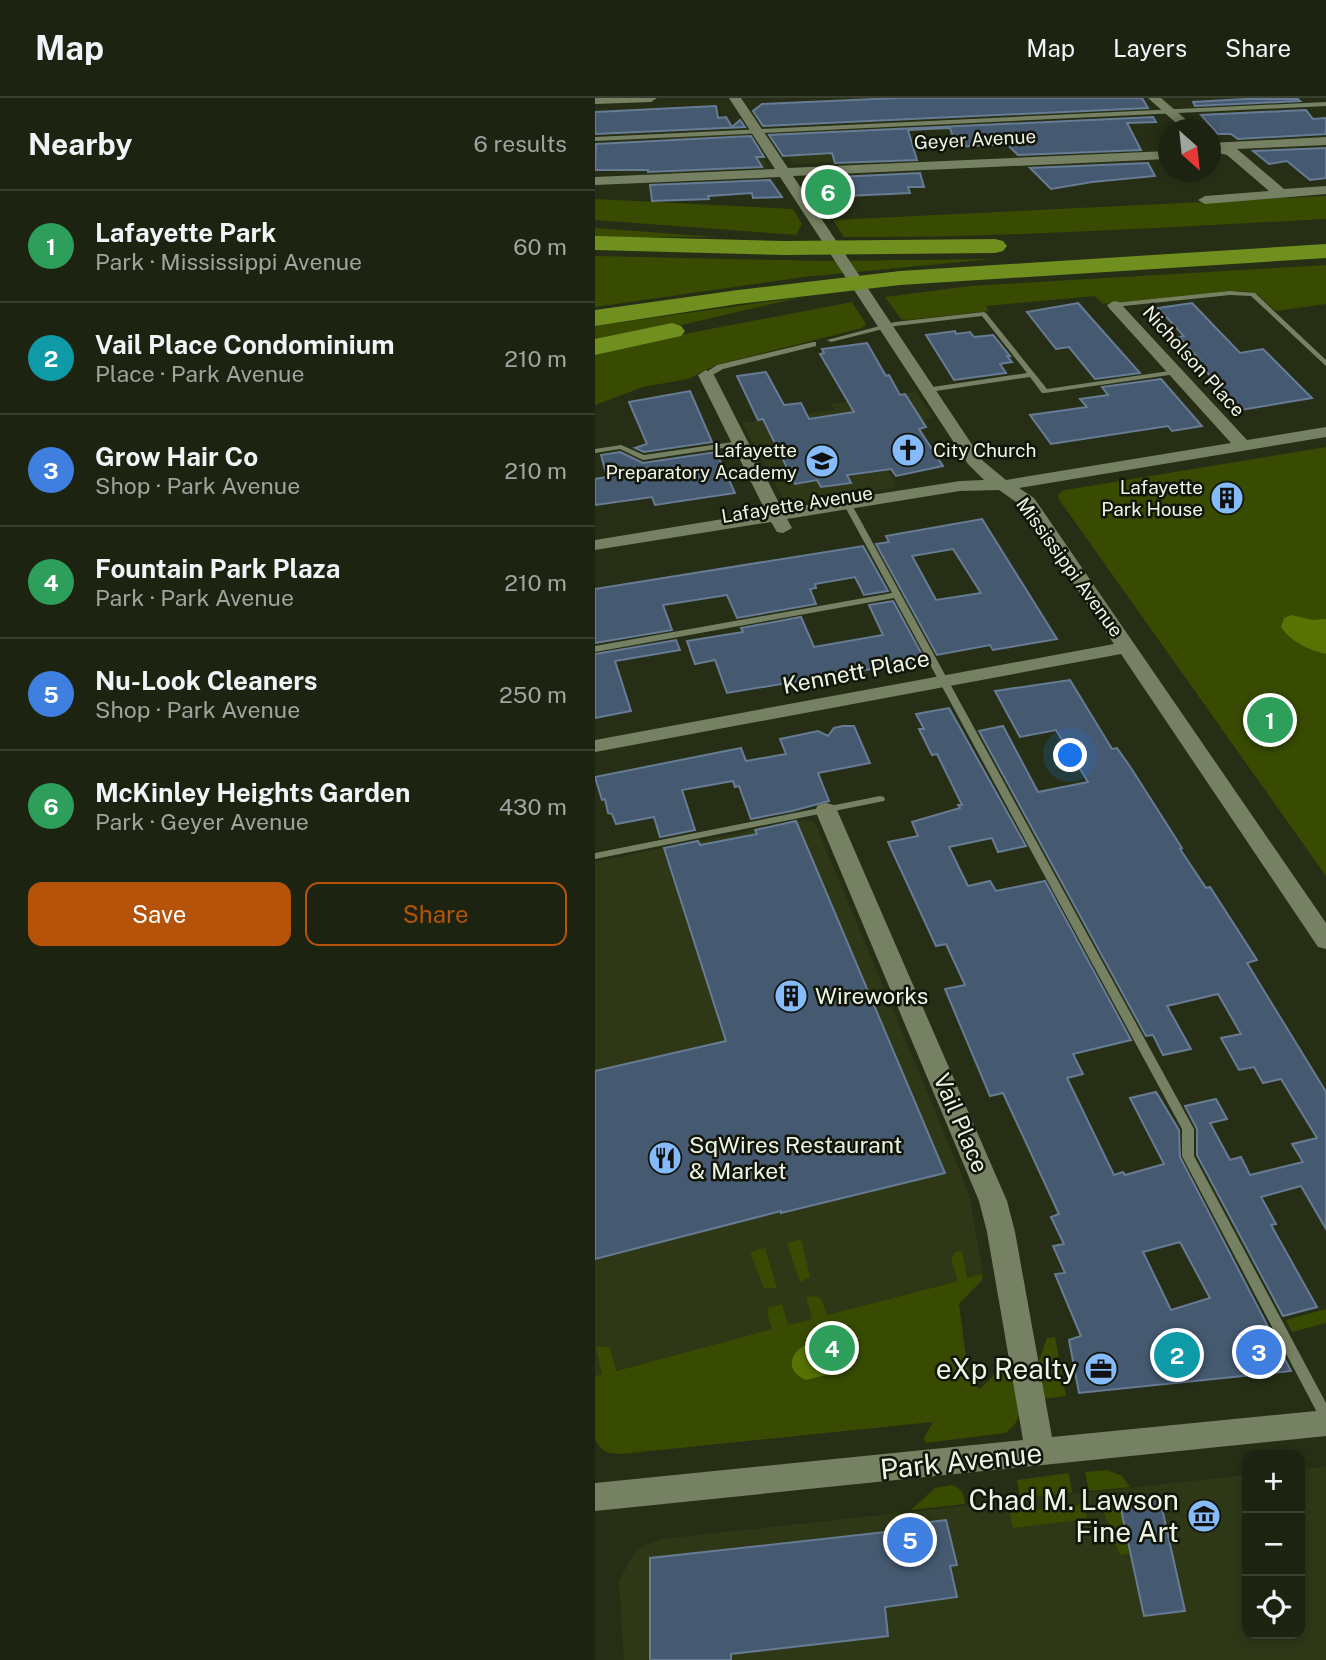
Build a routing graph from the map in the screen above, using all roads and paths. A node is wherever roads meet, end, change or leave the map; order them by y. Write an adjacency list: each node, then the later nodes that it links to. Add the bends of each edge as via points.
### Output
1 (650, 98): 4 (street)
2 (735, 98): 8 (street, Mississippi Avenue)
3 (1154, 98): 6 (street)
4 (595, 100)
5 (1326, 104): 6 (lane)
6 (1170, 111): 7 (street); 8 (lane)
7 (1179, 119)
8 (757, 131): 9 (lane); 17 (street, Mississippi Avenue)
9 (595, 139)
10 (1326, 141): 11 (street)
11 (1221, 147)
12 (1326, 147): 15 (street)
13 (1158, 149): 17 (street, Geyer Avenue, via 800,167)
14 (1221, 150): 15 (street)
15 (1233, 152): 20 (street)
16 (1158, 155): 17 (street, Geyer Avenue)
17 (784, 172): 18 (street, Geyer Avenue); 23 (street, Mississippi Avenue)
18 (595, 181)
19 (1326, 190): 20 (street)
20 (1282, 195): 21 (street)
21 (1205, 200)
22 (595, 224): 29 (highway)
23 (820, 225): 34 (street, Mississippi Avenue)
24 (1326, 231): 25 (highway)
25 (1174, 240): 27 (highway); 31 (highway, via 926,256)
26 (595, 243): 29 (highway)
27 (1080, 244)
28 (1020, 245): 29 (highway)
29 (957, 247)
30 (1326, 251): 32 (highway)
31 (595, 253)
32 (1036, 268): 35 (highway, via 816,287); 39 (highway, via 799,303)
33 (1114, 305): 40 (lane, via 1230,293 1253,295); 41 (street, Nicholson Place)
34 (877, 311): 36 (street, Mississippi Avenue)
35 (595, 318)
36 (887, 326): 37 (lane); 43 (lane, via 984,314); 44 (street, Mississippi Avenue)
37 (831, 340)
38 (813, 344): 42 (lane, via 720,367)
39 (595, 348)
40 (1326, 364)
41 (1175, 372): 43 (lane, via 1045,391); 47 (street, Nicholson Place)
42 (706, 375): 46 (street)
43 (1033, 375): 44 (lane)
44 (929, 390): 49 (street, Mississippi Avenue, via 981,469)
45 (1326, 432): 47 (street, Lafayette Avenue)
46 (740, 443): 48 (lane, via 643,458 621,447); 51 (street)
47 (1243, 446): 49 (street, Lafayette Avenue)
48 (595, 451)
49 (1005, 485): 50 (street, Lafayette Avenue, via 968,497); 55 (street, Mississippi Avenue, via 1028,502)
50 (851, 510): 51 (street, Lafayette Avenue); 54 (lane)
51 (780, 522): 52 (street, Lafayette Avenue); 53 (street, Lafayette Avenue)
52 (595, 545)
53 (595, 558)
54 (898, 595): 56 (lane); 57 (lane)
55 (1126, 647): 57 (street, Kennett Place); 62 (street, Mississippi Avenue)
56 (595, 649)
57 (945, 681): 58 (street, Kennett Place); 63 (lane, via 1188,1129 1188,1156)
58 (595, 746)
59 (880, 799): 60 (lane)
60 (827, 810): 61 (lane); 65 (street, Vail Place, via 993,1201)
61 (595, 856)
62 (1326, 941)
63 (1326, 1416)
64 (1326, 1423): 65 (street, Park Avenue)
65 (1040, 1453): 66 (street, Park Avenue)
66 (595, 1497)

